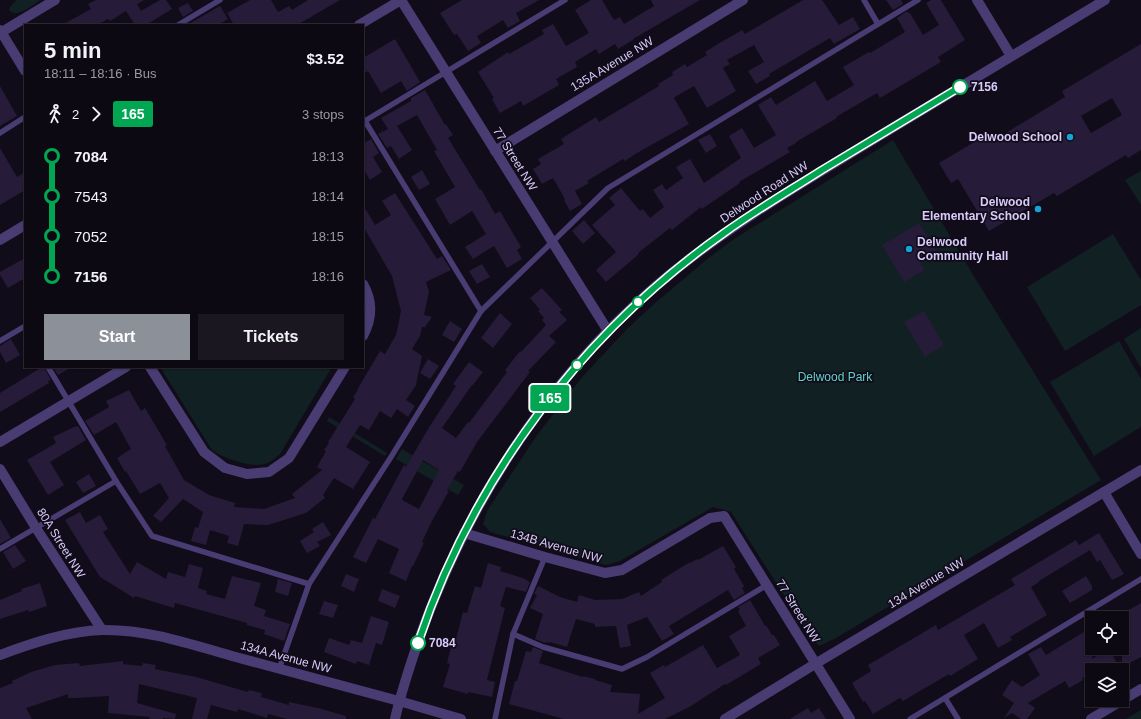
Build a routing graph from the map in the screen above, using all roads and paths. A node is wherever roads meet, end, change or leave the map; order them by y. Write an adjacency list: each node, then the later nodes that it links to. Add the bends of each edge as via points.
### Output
1 (55, 0): 13 (street)
2 (220, 0): 10 (lane)
3 (401, 0): 11 (street); 16 (street, 77 Street NW)
4 (566, 0): 16 (lane)
5 (743, 0): 20 (street, 135A Avenue NW)
6 (864, 0): 12 (lane)
7 (918, 0): 12 (lane)
8 (977, 0): 14 (street)
9 (1105, 0): 14 (street, Delwood Road NW)
10 (180, 24)
11 (361, 24)
12 (878, 24): 23 (lane, via 608,188)
13 (0, 32): 15 (street)
14 (1011, 56): 27 (street, Delwood Road NW, via 758,209 690,259)
15 (24, 69)
16 (446, 72): 18 (lane); 20 (street, 77 Street NW)
17 (24, 119): 19 (lane)
18 (364, 121): 25 (lane)
19 (0, 133)
20 (495, 151): 23 (street, 77 Street NW)
21 (24, 226): 22 (street)
22 (0, 240)
23 (551, 242): 25 (lane); 27 (street, 77 Street NW)
24 (364, 286): 28 (street, via 371,310)
25 (481, 311): 47 (lane)
26 (24, 328): 29 (lane)
27 (608, 331): 42 (street, Delwood Road NW, via 567,376 530,424)
28 (364, 334)
29 (0, 341)
30 (49, 368): 34 (lane)
31 (124, 368): 34 (street)
32 (151, 368): 33 (street, via 204,452 225,468 247,474 269,472 289,458)
33 (345, 368)
34 (68, 401): 35 (street); 38 (lane)
35 (0, 442)
36 (0, 468): 41 (street, 80A Street NW)
37 (1141, 470): 39 (street, 134 Avenue NW)
38 (116, 481): 41 (lane); 47 (lane, via 152,536)
39 (1104, 492): 44 (street); 52 (street, 134 Avenue NW)
40 (724, 516): 45 (street, 134B Avenue NW, via 710,518 622,570 605,573); 48 (street, 77 Street NW)
41 (36, 528): 43 (lane); 49 (street, 80A Street NW)
42 (464, 533): 45 (street, 134B Avenue NW); 56 (street, Delwood Road NW, via 428,614)
43 (0, 549)
44 (1141, 554)
45 (546, 557): 50 (lane)
46 (1141, 579): 55 (lane)
47 (309, 584): 53 (lane)
48 (767, 585): 50 (lane, via 647,657 622,669 543,647); 52 (street, 77 Street NW)
49 (102, 630): 51 (street, 134A Avenue NW, via 43,641); 53 (street, 134A Avenue NW, via 134,632 173,639)
50 (513, 634): 59 (lane)
51 (0, 655)
52 (816, 664): 60 (street, 134 Avenue NW); 61 (street, 77 Street NW)
53 (279, 669): 56 (street, 134A Avenue NW)
54 (1141, 689): 64 (street)
55 (945, 698): 62 (lane); 63 (lane)
56 (399, 701): 57 (street, Delwood Road NW); 58 (street, 134A Avenue NW)
57 (395, 719)
58 (461, 719)
59 (495, 719)
60 (725, 719)
61 (850, 719)
62 (910, 719)
63 (958, 719)
64 (1091, 719)

